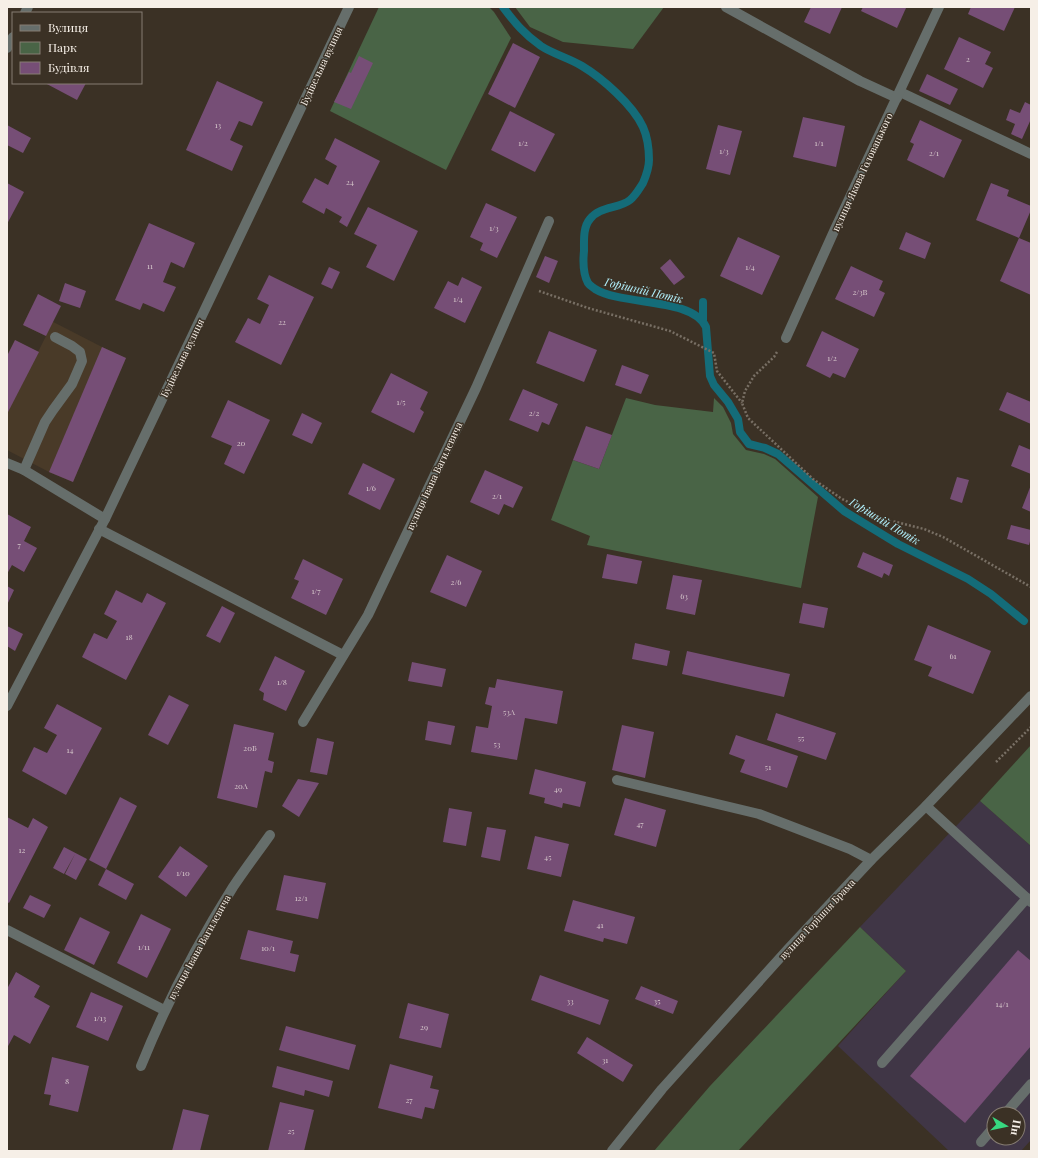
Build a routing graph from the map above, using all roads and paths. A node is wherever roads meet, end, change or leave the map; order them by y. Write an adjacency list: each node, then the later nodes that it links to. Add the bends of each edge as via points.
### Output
1 (349, 7): 15 (street, Будівельна вулиця)
2 (726, 7): 6 (street, via 860,81)
3 (939, 7): 6 (street, вулиця Якова Головацького)
4 (12, 39): 5 (street)
5 (7, 48)
6 (898, 95): 7 (street); 11 (street, вулиця Якова Головацького)
7 (1031, 154)
8 (549, 221): 9 (street, вулиця Івана Вагилевича)
9 (521, 285): 12 (path, via 588,308 670,331 701,345 714,353 717,371); 18 (street, вулиця Івана Вагилевича, via 476,388 368,615)
10 (56, 337): 14 (street, via 80,352 82,361 72,384 45,422)
11 (786, 338): 12 (path, via 774,357 754,376 745,391)
12 (742, 403): 17 (path, via 748,418 813,479 842,499 884,519 924,529 943,537)
13 (7, 463): 14 (street)
14 (24, 470): 15 (street)
15 (105, 518): 16 (street, Будівельна вулиця)
16 (99, 529): 18 (street); 20 (street, Будівельна вулиця)
17 (1031, 587)
18 (343, 656): 21 (street, вулиця Івана Вагилевича)
19 (1031, 696): 23 (street, вулиця Горішня Брама)
20 (7, 706)
21 (303, 722)
22 (617, 780): 25 (street, via 759,814 850,849)
23 (926, 806): 25 (street, вулиця Горішня Брама); 26 (street)
24 (270, 835): 28 (street, вулиця Івана Вагилевича, via 206,932)
25 (871, 860): 35 (street, вулиця Горішня Брама, via 662,1089)
26 (1029, 900): 29 (street)
27 (7, 930): 28 (street)
28 (164, 1010): 30 (street, вулиця Івана Вагилевича)
29 (882, 1063)
30 (141, 1066)
31 (1031, 1084): 32 (street)
32 (1012, 1106)
33 (986, 1136): 34 (street)
34 (981, 1142)
35 (612, 1151)

